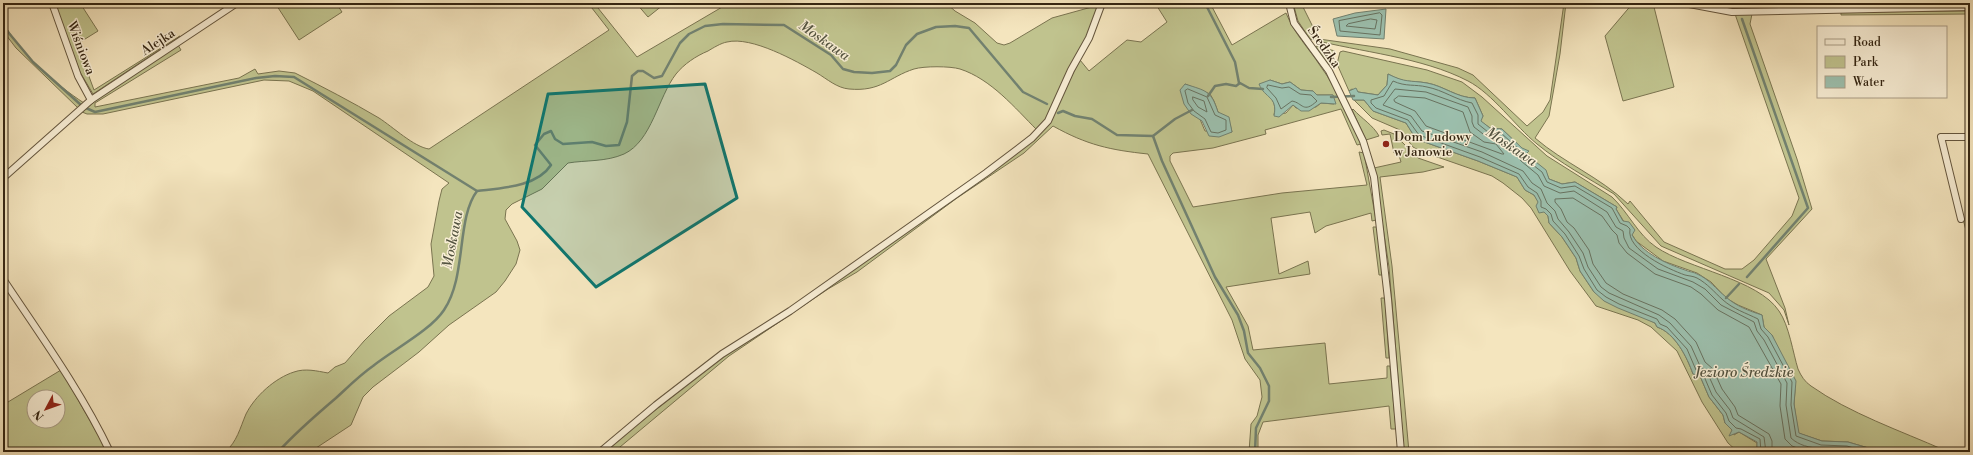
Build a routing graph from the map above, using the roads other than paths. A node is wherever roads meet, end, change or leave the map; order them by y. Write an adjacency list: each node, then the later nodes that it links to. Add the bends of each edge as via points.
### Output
1 (53, 3): 7 (street, Wiśniowa, via 78,76)
2 (237, 3): 7 (street, Alejka)
3 (1102, 3): 13 (street, via 1089,38 1048,121 1032,138 790,311 722,354)
4 (1289, 3): 14 (street, Średzka, via 1297,27 1339,90 1363,141 1374,177 1388,299)
5 (1684, 3): 6 (street, via 1732,12)
6 (1970, 7)
7 (91, 100): 9 (street, Alejka)
8 (1970, 137): 10 (street, via 1941,137)
9 (3, 178)
10 (1961, 219)
11 (3, 279): 12 (street, via 71,381)
12 (110, 452)
13 (600, 452)
14 (1401, 452)

